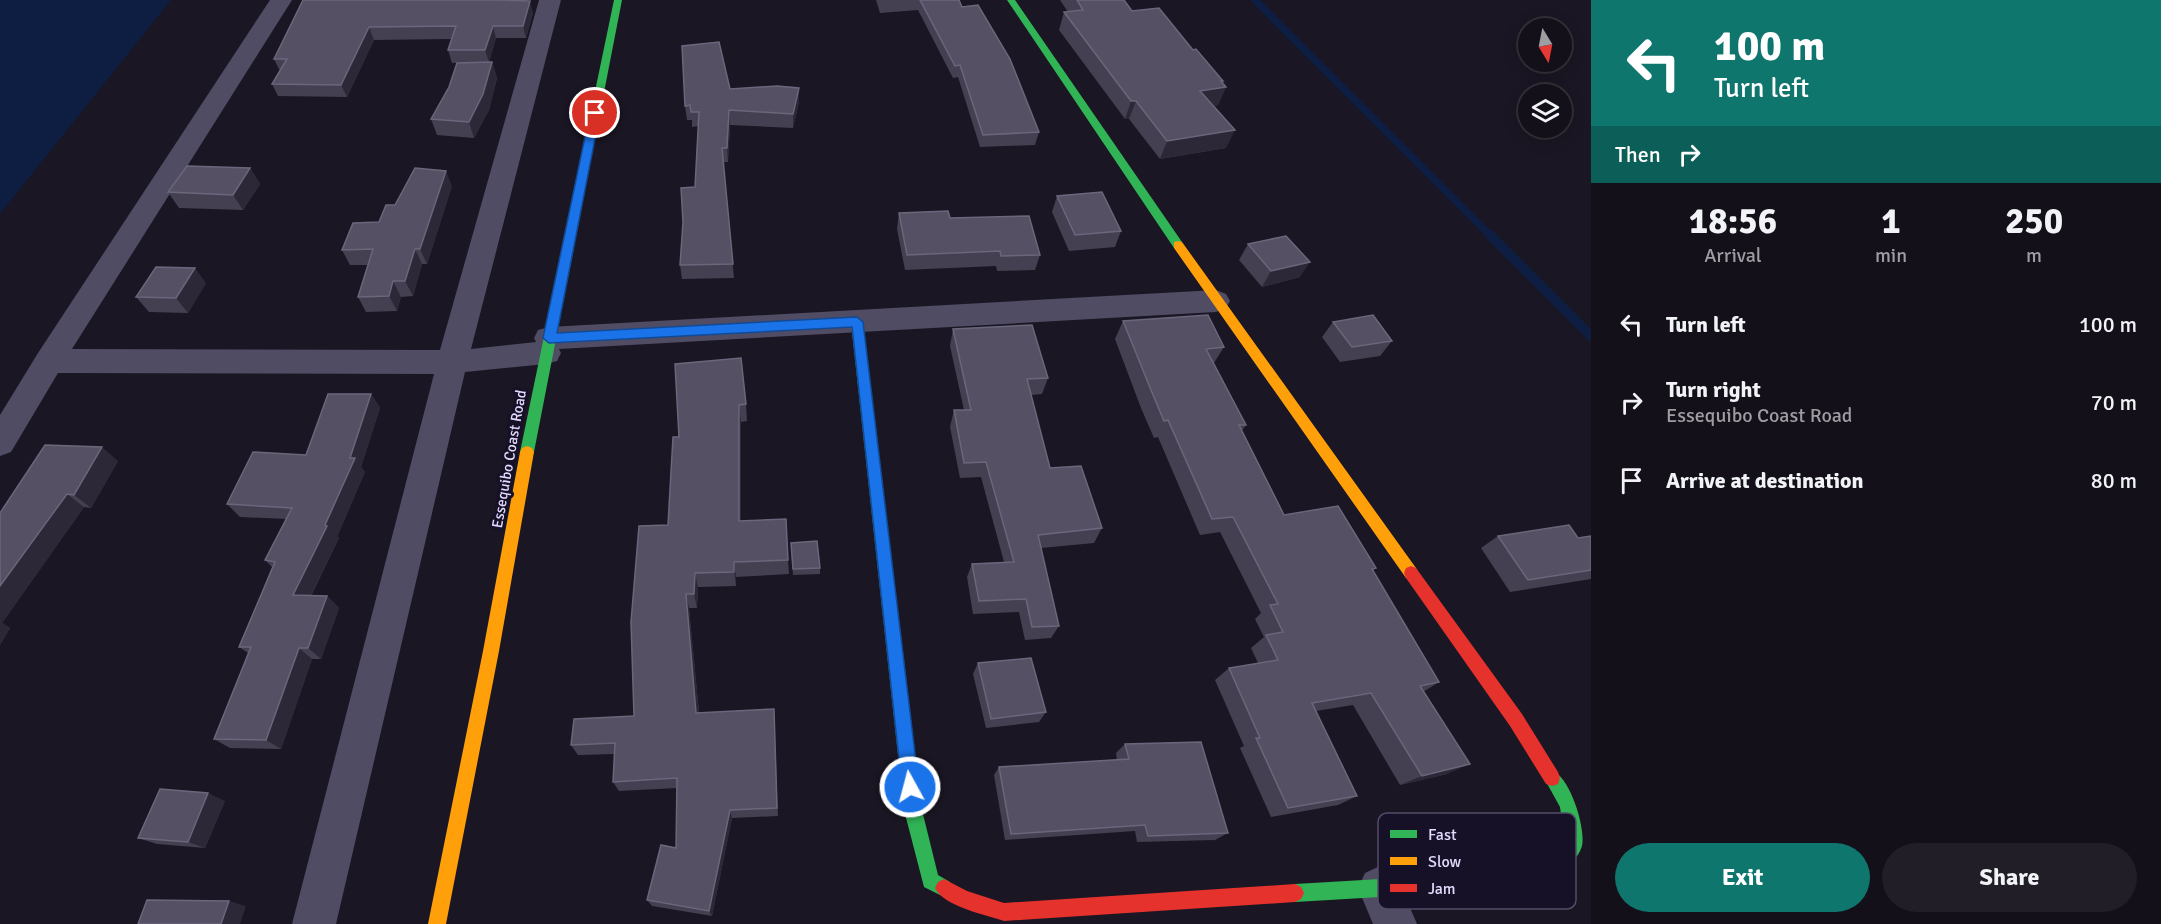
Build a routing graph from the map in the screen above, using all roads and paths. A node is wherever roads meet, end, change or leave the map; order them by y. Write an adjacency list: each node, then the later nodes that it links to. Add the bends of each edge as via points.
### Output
1 (281, 0): 8 (street)
2 (550, 0): 9 (street)
3 (618, 0): 7 (street, Essequibo Coast Road)
4 (1011, 0): 5 (street)
5 (1216, 302): 6 (street); 11 (street, via 1516,720)
6 (857, 322): 7 (street); 12 (street, via 913,810 930,880 963,899 1004,912)
7 (548, 345): 9 (street); 14 (street, Essequibo Coast Road)
8 (49, 361): 9 (street); 10 (street)
9 (452, 362): 13 (street)
10 (0, 443)
11 (1569, 813)
12 (1378, 906)
13 (314, 924)
14 (437, 924)

